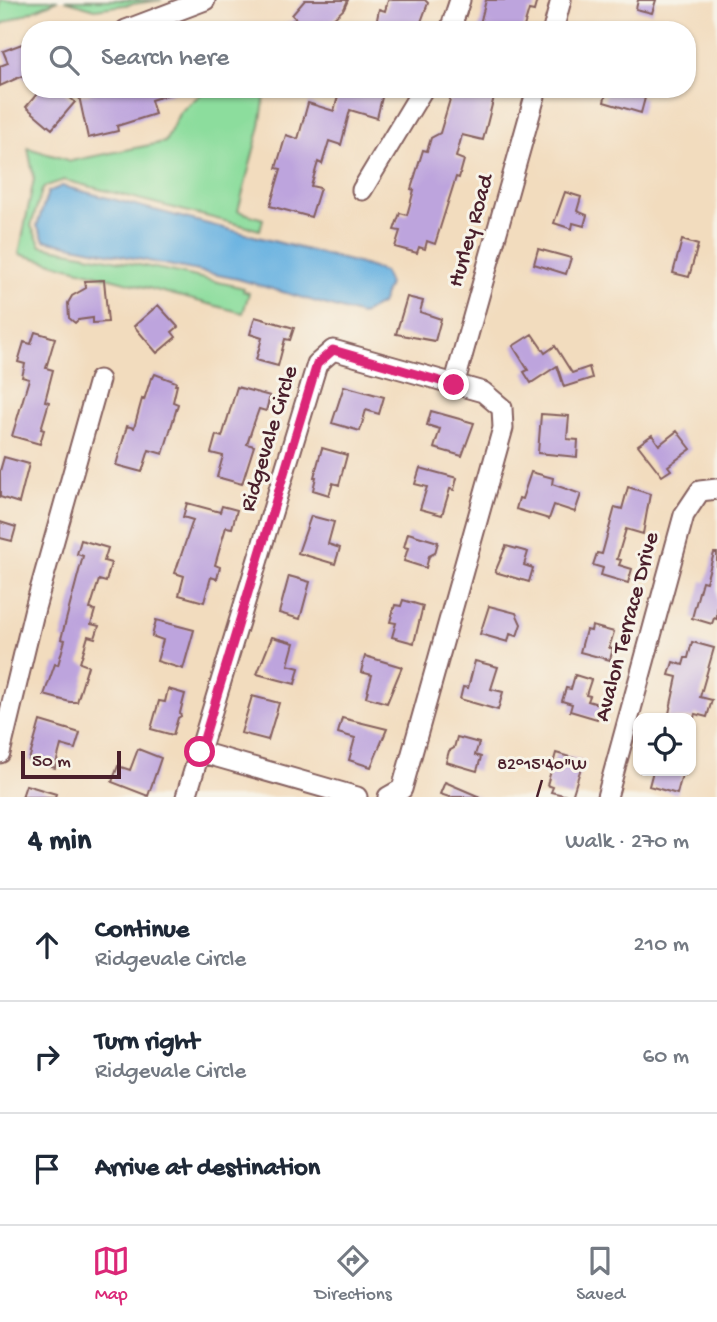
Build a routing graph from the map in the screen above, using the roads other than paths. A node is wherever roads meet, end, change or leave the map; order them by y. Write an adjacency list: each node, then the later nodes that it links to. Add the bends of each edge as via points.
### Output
1 (205, 0): 4 (street)
2 (460, 0): 5 (street)
3 (561, 0): 6 (street)
4 (150, 21)
5 (453, 21)
6 (555, 21)
7 (418, 98): 9 (street)
8 (534, 98): 11 (street, Hurley Road)
9 (362, 190)
10 (99, 380): 14 (street)
11 (454, 385): 13 (street, Ridgevale Circle, via 333,350 317,364); 17 (street, Ridgevale Circle, via 483,392 502,408 503,428 402,789)
12 (717, 489): 18 (street, Avalon Terrace Drive, via 699,491 684,515)
13 (200, 752): 15 (street, Ridgevale Circle); 16 (street)
14 (0, 753)
15 (186, 797)
16 (357, 797)
17 (388, 797)
18 (607, 797)

